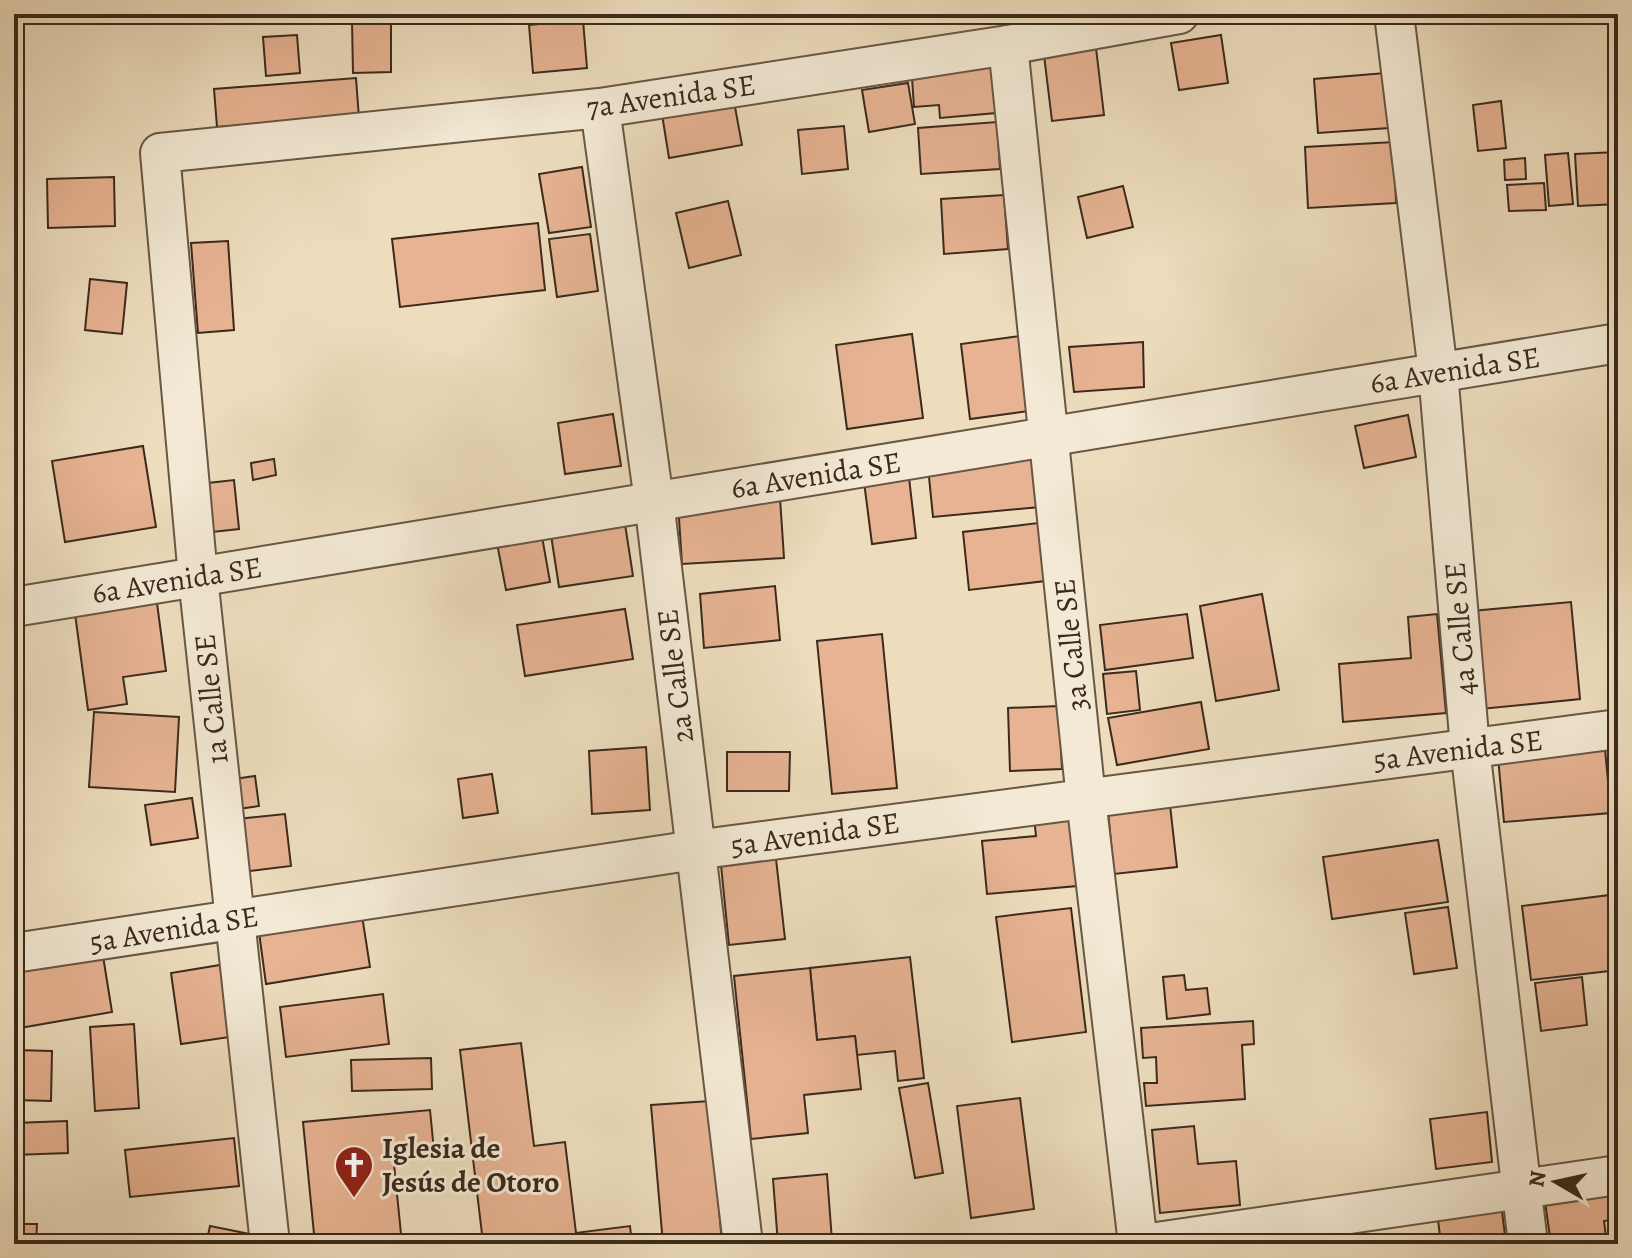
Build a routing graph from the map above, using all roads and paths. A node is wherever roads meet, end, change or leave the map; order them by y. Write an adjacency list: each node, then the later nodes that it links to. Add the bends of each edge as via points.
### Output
1 (1179, 14): 3 (street, 7a Avenida SE)
2 (1394, 14): 7 (street, 4a Calle SE)
3 (1008, 45): 4 (street, 7a Avenida SE); 8 (street, 3a Calle SE)
4 (600, 108): 5 (street, 7a Avenida SE); 9 (street, 2a Calle SE)
5 (160, 153): 10 (street, 1a Calle SE)
6 (1618, 343): 7 (street, 6a Avenida SE)
7 (1438, 372): 8 (street, 6a Avenida SE); 13 (street, 4a Calle SE)
8 (1050, 436): 9 (street, 6a Avenida SE); 14 (street, 3a Calle SE)
9 (654, 501): 10 (street, 6a Avenida SE); 15 (street, 2a Calle SE)
10 (198, 577): 11 (street, 6a Avenida SE); 16 (street, 1a Calle SE)
11 (14, 607)
12 (1618, 729): 13 (street, 5a Avenida SE)
13 (1470, 748): 14 (street, 5a Avenida SE); 19 (street, 4a Calle SE)
14 (1086, 799): 15 (street, 5a Avenida SE); 22 (street, 3a Calle SE)
15 (695, 850): 16 (street, 5a Avenida SE); 21 (street, 2a Calle SE)
16 (234, 919): 17 (street, 5a Avenida SE); 20 (street, 1a Calle SE)
17 (14, 953)
18 (1618, 1175): 19 (street)
19 (1521, 1189): 22 (street); 23 (street, 4a Calle SE)
20 (270, 1244)
21 (743, 1244)
22 (1140, 1244)
23 (1528, 1244)

